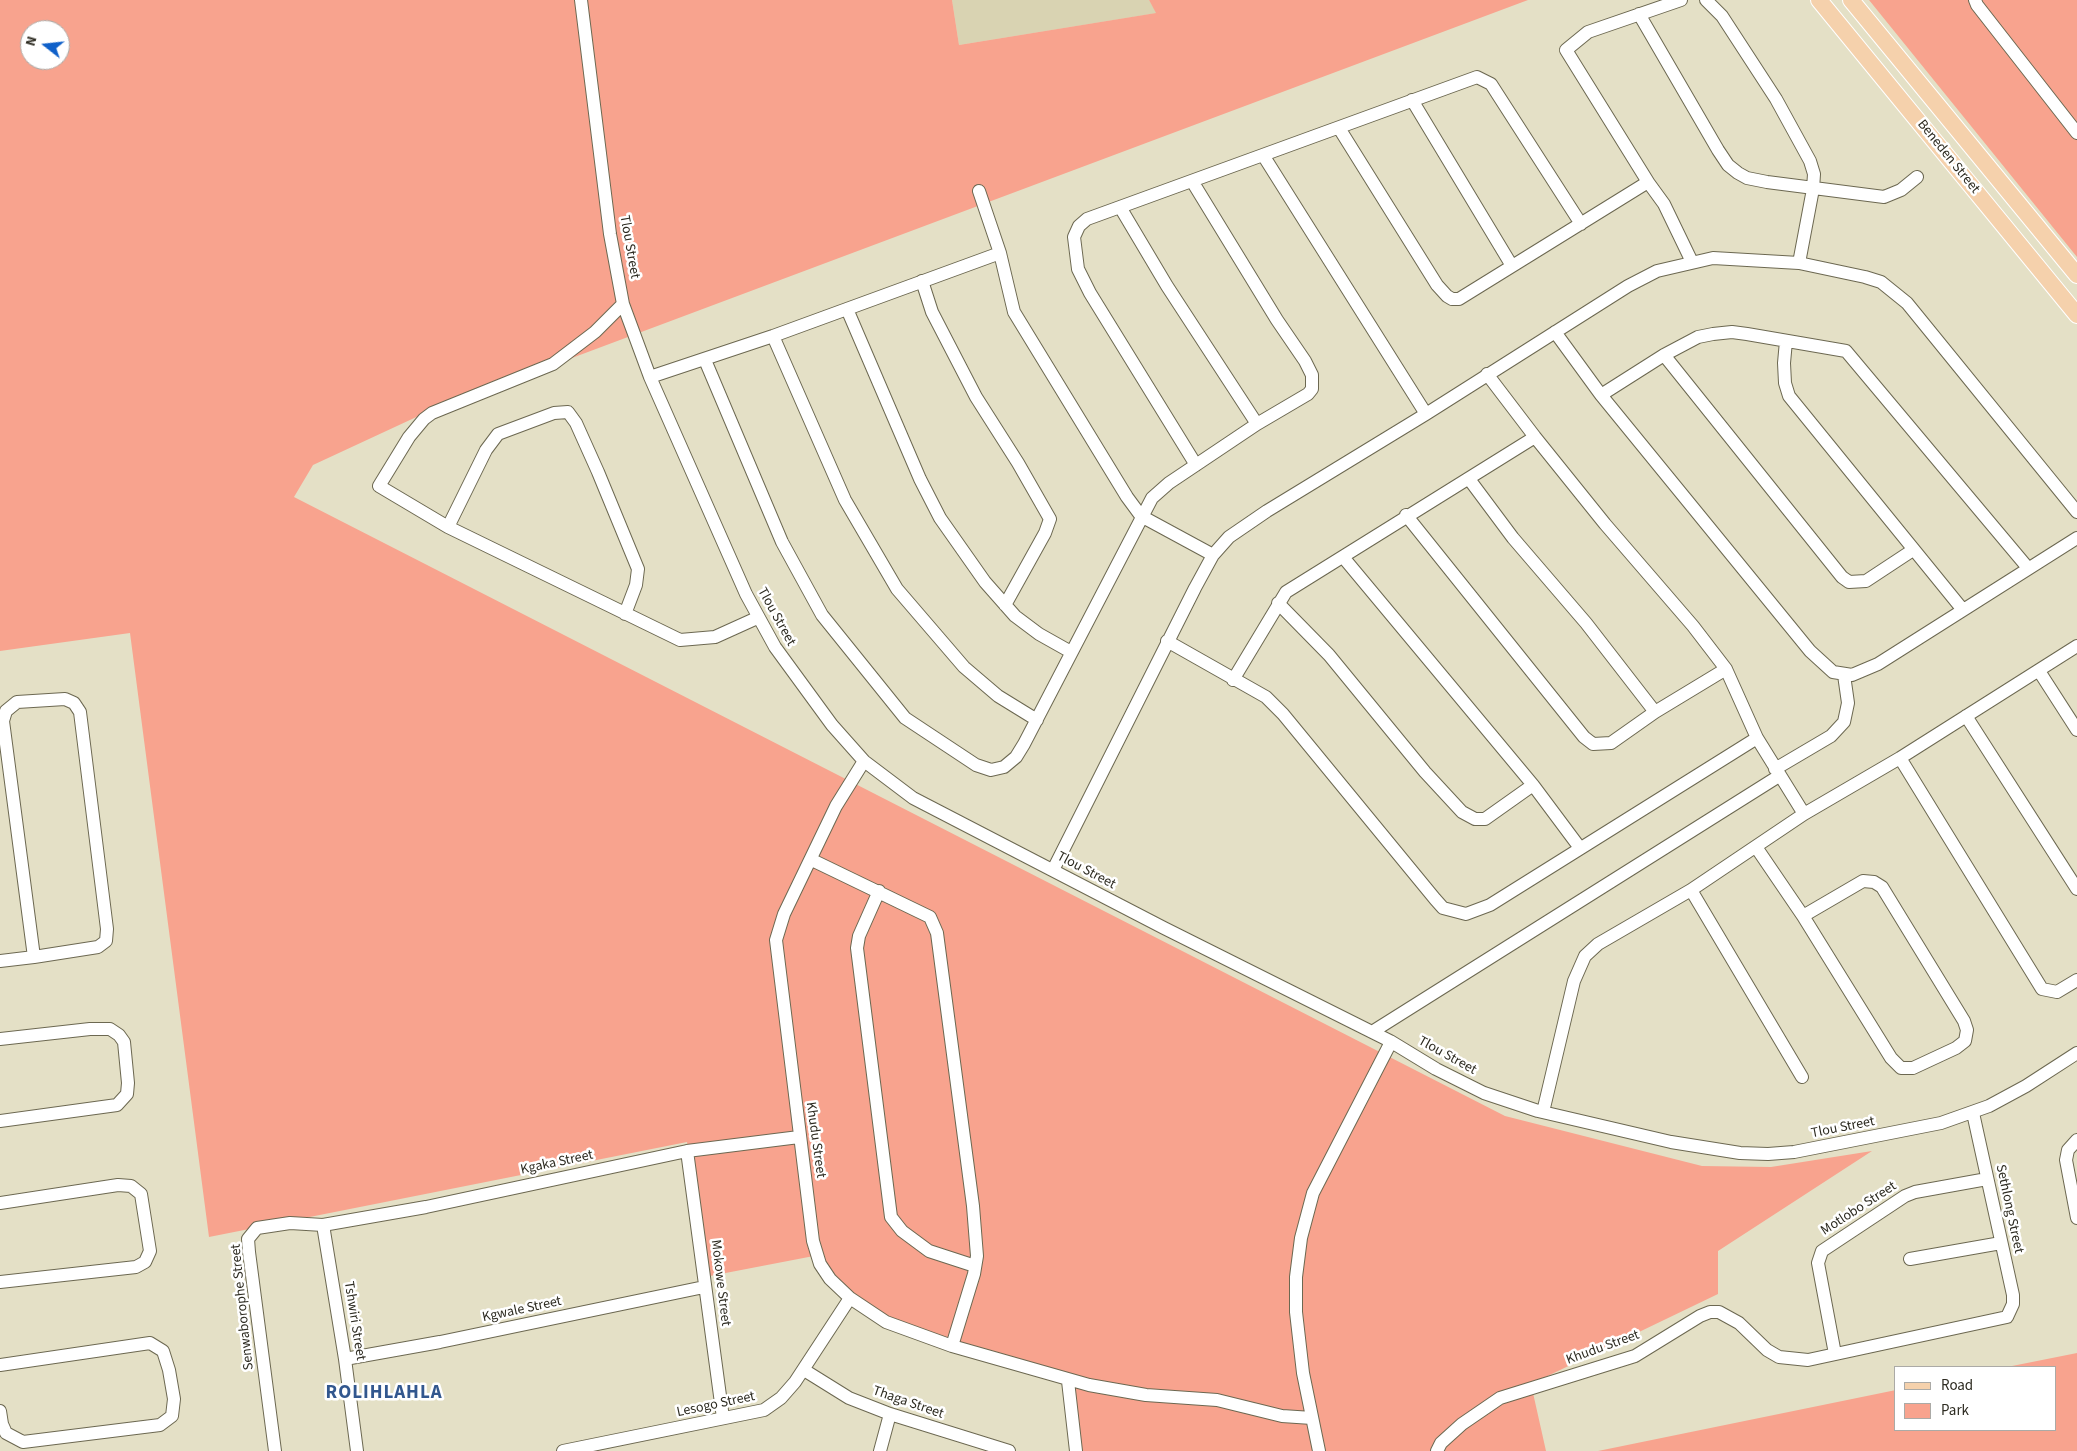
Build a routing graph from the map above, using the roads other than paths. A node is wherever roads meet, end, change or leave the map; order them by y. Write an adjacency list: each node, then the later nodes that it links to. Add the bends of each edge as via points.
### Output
1 (581, 0): 25 (street, Tlou Street, via 606,202)
2 (1681, 0): 7 (street)
3 (1706, 0): 15 (street, via 1722,16 1792,124 1810,161 1814,174)
4 (1818, 0): 27 (main road, Beneden Street)
5 (1851, 0): 23 (main road, Beneden Street)
6 (1976, 0): 10 (street)
7 (1639, 14): 14 (street, via 1588,32 1566,50); 15 (street, via 1732,169 1747,178)
8 (1412, 100): 9 (street); 18 (street, via 1472,77 1491,84); 22 (street)
9 (1339, 128): 11 (street); 22 (street, via 1446,296 1459,299)
10 (2077, 133)
11 (1263, 156): 13 (street); 36 (street)
12 (1917, 177): 15 (street, via 1901,190 1884,197)
13 (1192, 181): 17 (street); 37 (street, via 1312,375 1311,392)
14 (1648, 182): 18 (street); 20 (street, via 1664,204)
15 (1813, 189): 21 (street)
16 (979, 191): 19 (street)
17 (1120, 207): 37 (street); 39 (street, via 1087,219 1079,226 1074,237 1078,269)
18 (1581, 224): 22 (street)
19 (1000, 253): 24 (street); 43 (street, via 1014,312)
20 (1692, 262): 21 (street, via 1713,258); 28 (street, via 1657,271 1635,282)
21 (1799, 263): 41 (street, via 1881,282 1907,303)
22 (1512, 266)
23 (2077, 275)
24 (922, 281): 26 (street); 51 (street, via 932,312 976,397 1049,516 1046,533)
25 (623, 304): 34 (street, Tlou Street); 44 (street, via 595,332 553,364 432,413 413,432 379,486)
26 (847, 309): 29 (street); 51 (street, via 931,503)
27 (2077, 315)
28 (1555, 332): 33 (street); 35 (street)
29 (773, 336): 32 (street); 64 (street, via 846,500 897,589 964,667 998,696)
30 (1786, 341): 31 (street, via 1732,332 1713,334 1698,337); 46 (street, via 1785,383 1789,396); 49 (street, via 1846,351 1854,358)
31 (1664, 355): 35 (street); 46 (street, via 1842,577 1849,582 1866,581)
32 (705, 360): 34 (street); 64 (street, via 782,542 810,595 836,634 898,712 967,760 991,770 1004,767 1016,757)
33 (1487, 374): 36 (street); 38 (street)
34 (650, 377): 54 (street, Tlou Street)
35 (1601, 396): 60 (street, via 1810,651 1823,665)
36 (1426, 414): 47 (street, via 1267,510 1230,536)
37 (1257, 424): 39 (street)
38 (1535, 437): 40 (street); 58 (street)
39 (1196, 465): 43 (street, via 1152,498)
40 (1469, 478): 42 (street); 62 (street, via 1513,538 1586,623)
41 (2077, 512)
42 (1406, 515): 48 (street); 62 (street, via 1584,737 1593,744 1611,743)
43 (1141, 516): 47 (street); 57 (street)
44 (448, 527): 53 (street); 53 (street, via 486,450 498,434 554,412 568,412 598,472 638,569)
45 (2077, 538): 49 (street)
46 (1913, 550): 52 (street)
47 (1213, 555): 55 (street)
48 (1343, 557): 50 (street, via 1296,584); 70 (street)
49 (2028, 568): 52 (street)
50 (1278, 603): 61 (street); 70 (street, via 1328,655 1462,812 1475,819 1485,819)
51 (1005, 605): 57 (street, via 1027,626)
52 (1963, 610): 60 (street, via 1878,664 1859,673)
53 (625, 614): 54 (street, via 680,640 715,637)
54 (758, 618): 68 (street, Tlou Street, via 800,684)
55 (1167, 640): 61 (street); 75 (street)
56 (2077, 646): 59 (street)
57 (1071, 652): 64 (street)
58 (1726, 669): 62 (street); 66 (street)
59 (2039, 670): 63 (street); 65 (street)
60 (1844, 675): 69 (street, via 1848,703 1844,722 1831,736)
61 (1233, 680): 73 (street, via 1266,697 1283,714 1443,908 1466,914 1477,912)
62 (1655, 712)
63 (1966, 716): 67 (street); 76 (street)
64 (1037, 720)
65 (2077, 730)
66 (1757, 738): 69 (street); 73 (street)
67 (1900, 758): 71 (street); 82 (street, via 2042,989 2057,992)
68 (864, 761): 74 (street, Khudu Street, via 836,806); 75 (street, Tlou Street, via 932,809)
69 (1777, 773): 71 (street); 83 (street)
70 (1533, 785): 73 (street)
71 (1804, 814): 72 (street)
72 (1756, 847): 77 (street); 79 (street)
73 (1580, 848)
74 (812, 860): 78 (street); 91 (street, Khudu Street, via 784,914 776,940)
75 (1053, 870): 83 (street, Tlou Street)
76 (2077, 889)
77 (1691, 890): 87 (street); 88 (street, via 1598,944 1585,956 1574,981)
78 (878, 891): 100 (street, via 930,916 937,933 972,1206); 100 (street, via 859,936 858,948 891,1217 902,1231 929,1251)
79 (1803, 916): 79 (street, via 1891,1058 1901,1068 1913,1068 1965,1041 1967,1030 1964,1021 1882,887 1863,881)
80 (34, 956): 80 (street, via 98,948 105,943 107,936 80,712 77,706 65,699 17,702 6,712 3,721); 81 (street)
81 (0, 960)
82 (2077, 980)
83 (1372, 1032): 85 (street, Tlou Street)
84 (0, 1039): 90 (street, via 110,1029 124,1042 128,1091 122,1101 111,1106)
85 (1391, 1042): 88 (street, Tlou Street, via 1484,1093); 114 (street, via 1313,1193 1301,1238 1296,1312)
86 (2077, 1052): 89 (street, Tlou Street, via 2026,1086)
87 (1802, 1077)
88 (1543, 1112): 89 (street, Tlou Street, via 1671,1142 1768,1154 1882,1136)
89 (1973, 1113): 94 (street, Sethlong Street)
90 (0, 1120)
91 (799, 1137): 93 (street, Kgaka Street); 103 (street, Khudu Street, via 817,1258 830,1279)
92 (2077, 1140): 96 (street, via 2068,1150 2066,1160)
93 (687, 1151): 97 (street, Kgaka Street, via 426,1207); 102 (street, Mokowe Street)
94 (1987, 1179): 98 (street, Sethlong Street); 106 (street, Motlobo Street, via 1910,1194 1822,1251 1818,1263)
95 (0, 1203): 101 (street, via 118,1185 131,1186 141,1194 150,1251 145,1262 136,1267)
96 (2077, 1218)
97 (323, 1225): 107 (street, Tshwiri Street); 116 (street, Senwaborophe Street, via 261,1226 248,1239)
98 (2001, 1243): 99 (street); 104 (street, Sethlong Street, via 2013,1295)
99 (1910, 1259)
100 (975, 1266): 105 (street)
101 (0, 1282)
102 (704, 1287): 107 (street, Kgwale Street); 113 (street, Mokowe Street)
103 (850, 1298): 105 (street, Khudu Street, via 886,1322); 109 (street, Lesogo Street)
104 (2010, 1312): 106 (street, Khudu Street, via 1999,1320)
105 (952, 1346): 110 (street, Khudu Street)
106 (1835, 1354): 123 (street, Khudu Street, via 1808,1360 1778,1357 1739,1323 1719,1312 1710,1312 1635,1356 1500,1398 1462,1424)
107 (345, 1359): 117 (street, Tshwiri Street)
108 (0, 1365): 111 (street, via 150,1344 163,1351 174,1399 172,1416 160,1425 23,1442 6,1433)
109 (804, 1370): 112 (street, Thaga Street, via 849,1398); 113 (street, Lesogo Street, via 774,1404 764,1410)
110 (1068, 1381): 114 (street, Khudu Street, via 1146,1395 1234,1403 1282,1416); 121 (street)
111 (0, 1411)
112 (890, 1414): 119 (street); 120 (street, Thaga Street)
113 (724, 1418): 115 (street, Lesogo Street)
114 (1312, 1418): 122 (street)
115 (586, 1449): 118 (street, Lesogo Street)
116 (276, 1451)
117 (357, 1451)
118 (563, 1451)
119 (880, 1451)
120 (1009, 1451)
121 (1076, 1451)
122 (1319, 1451)
123 (1436, 1451)

